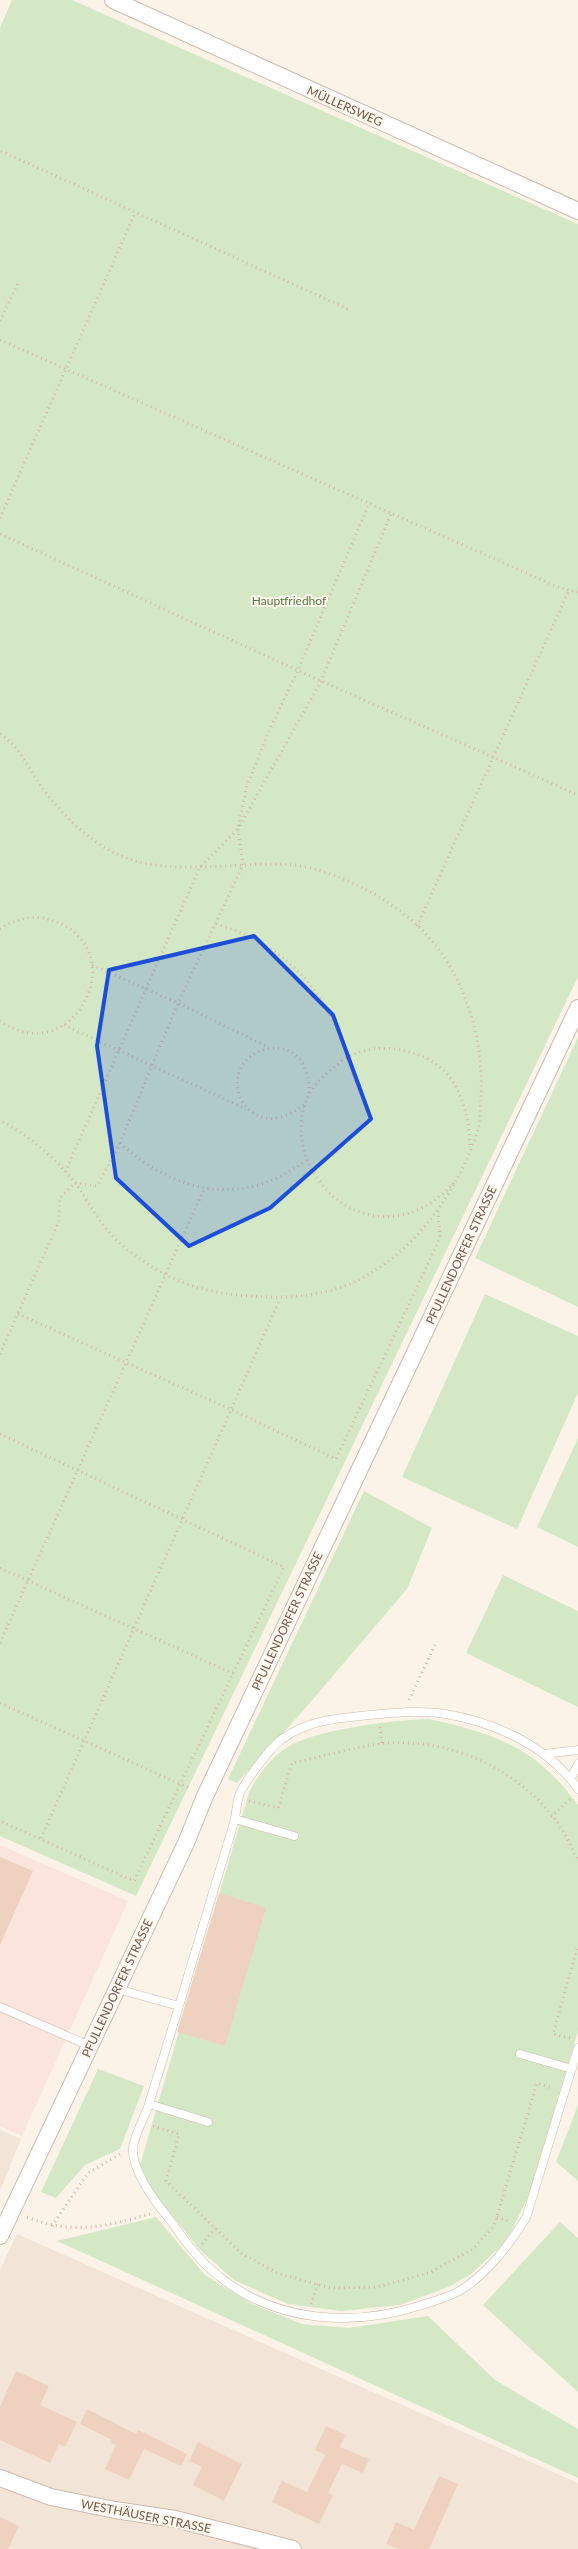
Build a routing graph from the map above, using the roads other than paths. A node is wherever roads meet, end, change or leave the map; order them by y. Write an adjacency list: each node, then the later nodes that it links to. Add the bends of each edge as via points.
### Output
1 (113, 0): 2 (street, MÜLLERSWEG)
2 (578, 211)
3 (578, 1008): 11 (street, PFULLENDORFER STRASSE, via 204,1796 186,1843)
4 (578, 1750): 5 (lane)
5 (544, 1754): 7 (lane); 9 (lane, via 505,1732 445,1714 404,1712 327,1719 281,1740 239,1798)
6 (578, 1764): 7 (lane)
7 (570, 1778): 8 (lane)
8 (578, 1789)
9 (235, 1819): 10 (lane); 12 (lane)
10 (294, 1836)
11 (117, 1989): 12 (lane); 14 (street, PFULLENDORFER STRASSE)
12 (179, 2006): 18 (lane)
13 (0, 2007): 14 (lane)
14 (90, 2046): 20 (street, PFULLENDORFER STRASSE)
15 (578, 2048): 17 (lane)
16 (520, 2054): 17 (lane)
17 (572, 2069): 18 (lane, via 526,2218 487,2270 459,2291 400,2312 344,2318 306,2316 268,2305 219,2277 195,2252 162,2211 141,2175 133,2147)
18 (149, 2104): 19 (lane)
19 (208, 2122)
20 (0, 2236)
21 (0, 2478): 22 (street, WESTHÄUSER STRASSE, via 51,2497 176,2519)
22 (293, 2549)

